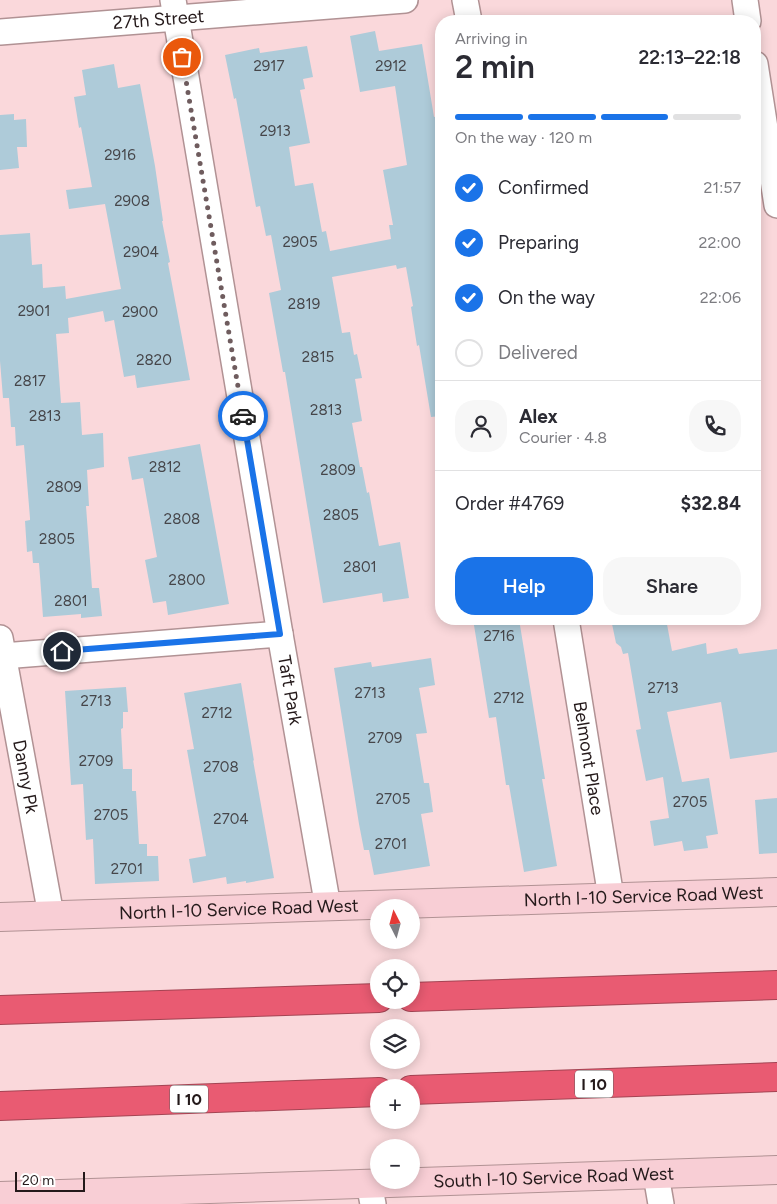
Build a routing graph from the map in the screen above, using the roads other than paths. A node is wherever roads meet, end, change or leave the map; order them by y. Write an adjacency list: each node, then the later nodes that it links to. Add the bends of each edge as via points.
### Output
1 (405, 0): 4 (street, 27th Street)
2 (465, 0): 5 (street)
3 (745, 0): 6 (street)
4 (175, 9): 7 (street, 27th Street); 11 (street, Taft Park)
5 (468, 15)
6 (747, 15)
7 (0, 32)
8 (761, 102): 9 (street)
9 (777, 205)
10 (567, 625): 14 (street, Belmont Place)
11 (280, 634): 12 (street); 15 (street, Taft Park)
12 (2, 647): 16 (street, Danny Pk)
13 (777, 892): 14 (street, North I-10 Service Road West)
14 (611, 897): 15 (street, North I-10 Service Road West)
15 (328, 907): 16 (street, North I-10 Service Road West)
16 (51, 916): 17 (street, North I-10 Service Road West)
17 (0, 917)
18 (777, 985): 19 (highway)
19 (420, 997)
20 (370, 998): 21 (highway)
21 (0, 1010)
22 (777, 1077): 23 (highway, I 10)
23 (420, 1090)
24 (370, 1092): 25 (highway, I 10)
25 (0, 1106)
26 (777, 1170): 27 (street, South I-10 Service Road West)
27 (656, 1175): 28 (street, South I-10 Service Road West); 31 (street)
28 (371, 1194): 30 (street, South I-10 Service Road West)
29 (0, 1196): 30 (street, South I-10 Service Road West)
30 (105, 1198)
31 (661, 1204)

